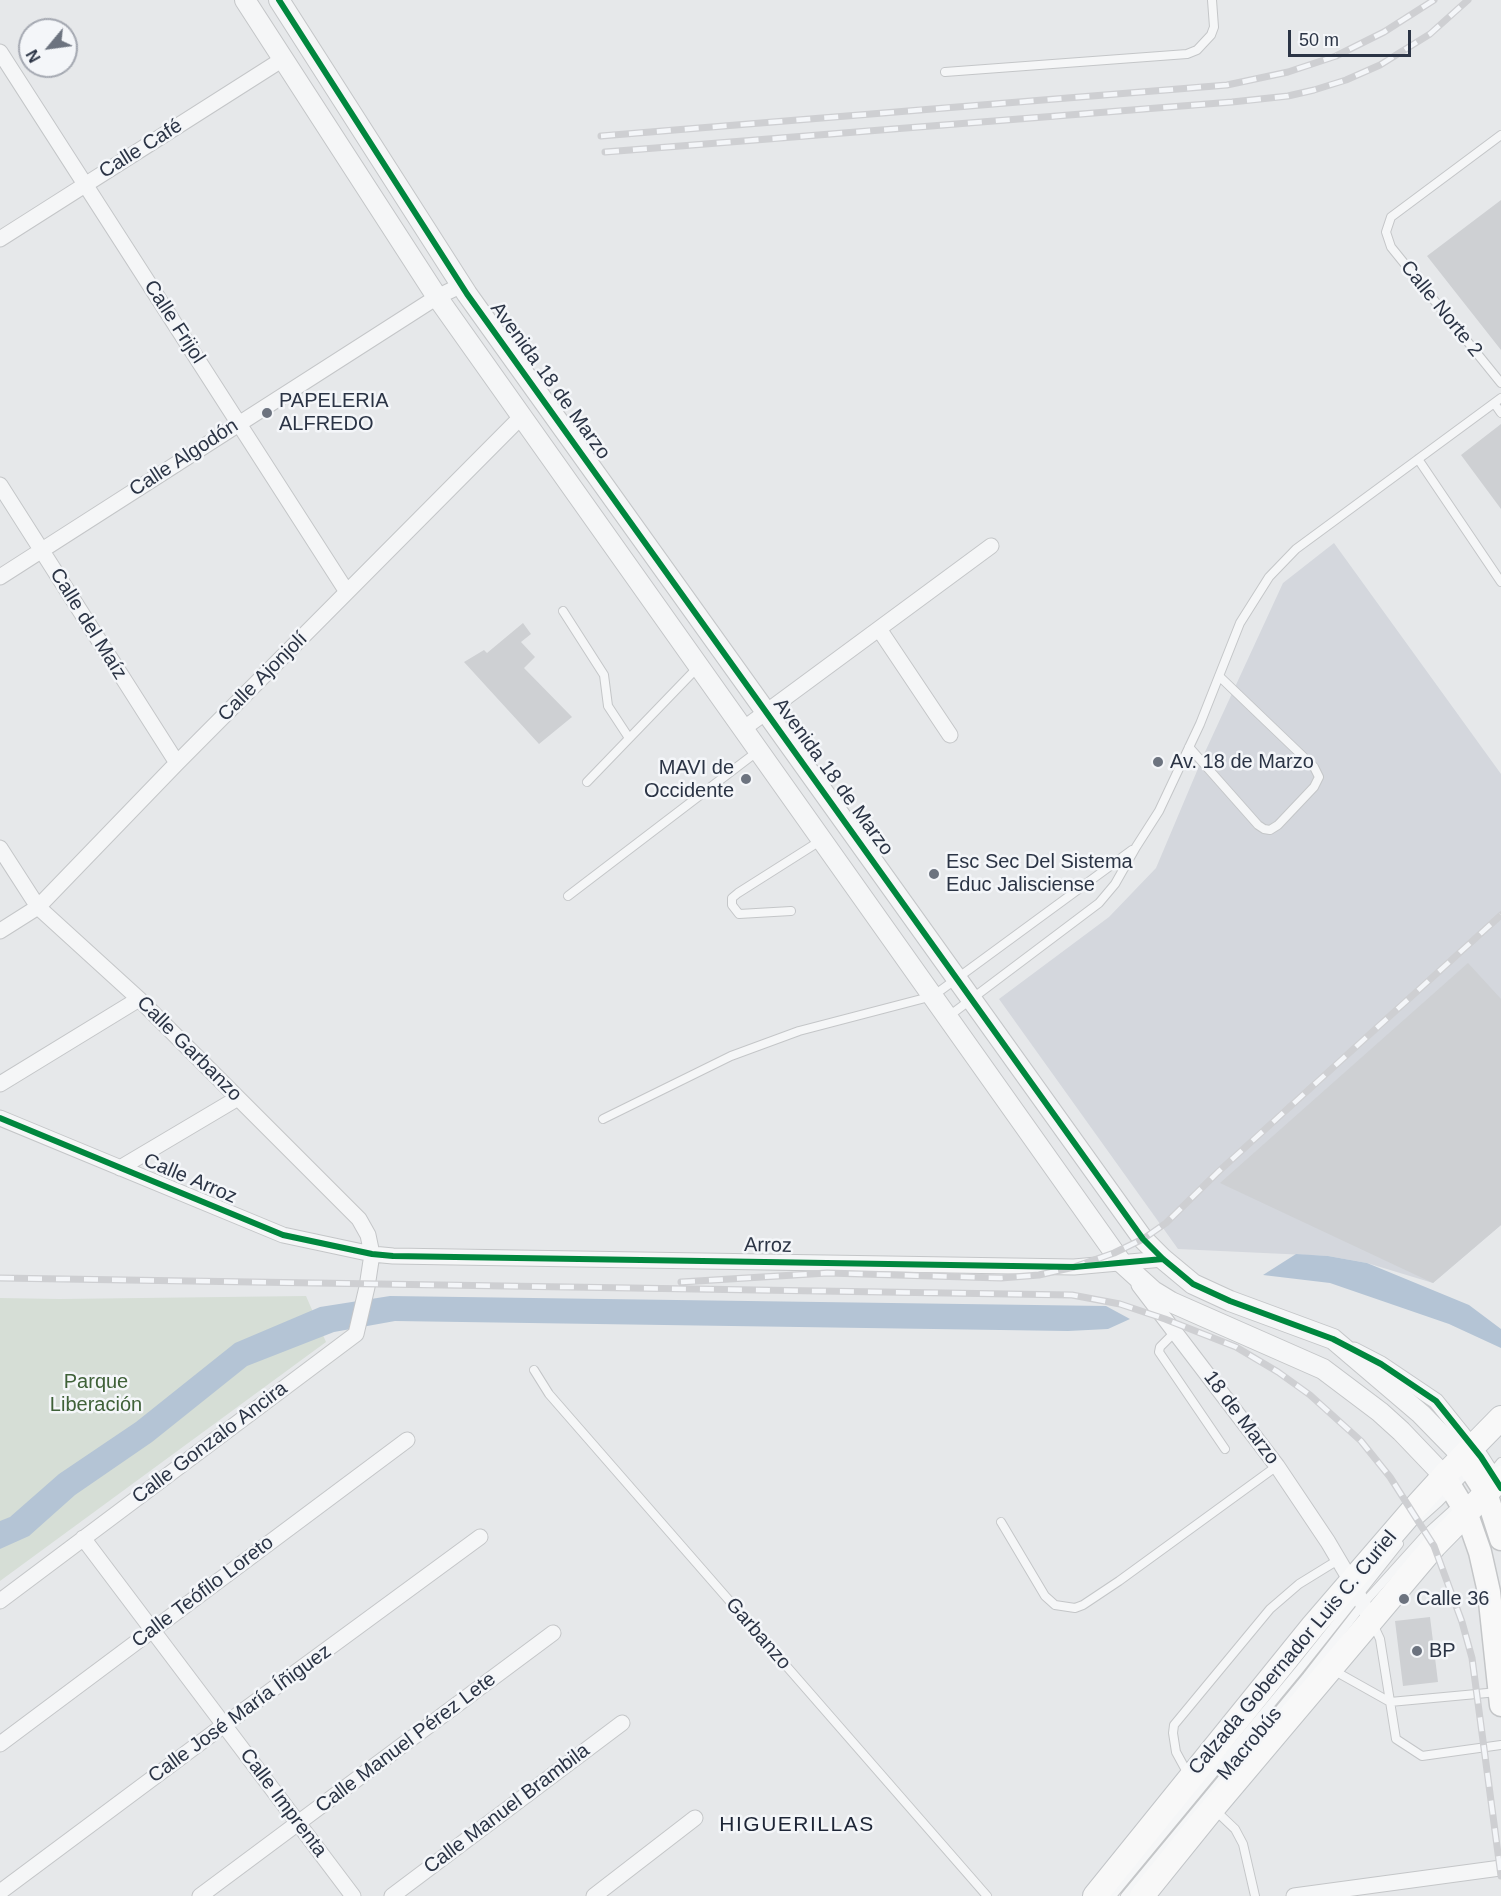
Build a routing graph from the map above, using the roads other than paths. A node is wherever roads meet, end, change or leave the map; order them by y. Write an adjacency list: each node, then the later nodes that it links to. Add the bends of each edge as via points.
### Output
1 (245, 0): 5 (street)
2 (279, 0): 10 (street, Avenida 18 de Marzo)
3 (1212, 0): 6 (lane, via 1211,35 1197,50 1187,54)
4 (0, 52): 8 (street, Calle Frijol)
5 (283, 59): 8 (street, Calle Café); 11 (street)
6 (945, 72)
7 (1501, 135): 12 (lane, Calle Norte 2, via 1391,217 1386,232 1391,247)
8 (85, 184): 9 (street, Calle Café); 17 (street, Calle Frijol)
9 (0, 238)
10 (462, 285): 11 (street, Calle Algodón); 29 (street, Avenida 18 de Marzo)
11 (437, 297): 16 (street); 17 (street, Calle Algodón)
12 (1501, 382)
13 (1501, 398): 14 (lane)
14 (1494, 404): 15 (lane); 18 (lane)
15 (1501, 413)
16 (522, 416): 24 (street, Calle Ajonjolí); 27 (street)
17 (239, 423): 21 (street, Calle Algodón); 24 (street, Calle Frijol)
18 (1418, 459): 23 (lane); 28 (lane, via 1296,549 1269,577 1240,623)
19 (0, 485): 21 (street, Calle del Maíz)
20 (991, 546): 26 (street)
21 (42, 551): 22 (street, Calle Algodón); 35 (street, Calle del Maíz)
22 (0, 577)
23 (1501, 582)
24 (347, 592): 35 (street, Calle Ajonjolí)
25 (563, 611): 32 (lane, via 604,675 608,706)
26 (879, 629): 29 (street); 31 (street)
27 (699, 666): 30 (street); 32 (lane)
28 (1219, 676): 33 (lane); 33 (lane, via 1314,767 1319,777 1278,825 1264,829)
29 (767, 713): 30 (street); 44 (street, Avenida 18 de Marzo)
30 (743, 729): 34 (street)
31 (950, 735)
32 (629, 738): 36 (lane)
33 (1189, 747): 38 (lane)
34 (759, 750): 37 (street); 40 (lane)
35 (177, 763): 41 (street, Calle Ajonjolí)
36 (587, 782)
37 (822, 840): 42 (lane, via 732,898 739,914); 45 (street)
38 (1136, 847): 44 (lane); 47 (lane, via 1099,903)
39 (0, 848): 41 (street, Calle Garbanzo)
40 (568, 896)
41 (38, 907): 43 (street, Calle Ajonjolí); 46 (street, Calle Garbanzo)
42 (791, 911)
43 (0, 931)
44 (957, 979): 45 (lane); 47 (street, Avenida 18 de Marzo)
45 (933, 996): 48 (street); 52 (lane, via 800,1031 731,1056)
46 (139, 999): 49 (street); 50 (street, Calle Garbanzo)
47 (971, 999): 48 (lane); 55 (street, Avenida 18 de Marzo, via 1139,1233)
48 (948, 1017): 56 (street)
49 (0, 1084)
50 (238, 1098): 53 (street); 54 (street, Calle Garbanzo, via 359,1219)
51 (0, 1118): 53 (street, Calle Arroz)
52 (603, 1119)
53 (120, 1168): 54 (street, Calle Arroz, via 282,1235)
54 (372, 1254): 56 (street, Arroz, via 1074,1267); 68 (street, Calle Gonzalo Ancira, via 356,1334)
55 (1163, 1259): 56 (street, Arroz); 63 (street, Avenida 18 de Marzo, via 1194,1284 1333,1339 1421,1414)
56 (1121, 1262): 57 (street, 18 de Marzo); 63 (street, via 1153,1292 1171,1302 1323,1369 1401,1431)
57 (1175, 1332): 61 (lane, via 1159,1352); 62 (street, 18 de Marzo)
58 (534, 1370): 92 (lane, Garbanzo, via 549,1394)
59 (1501, 1418): 63 (main road, Calzada Gobernador Luis C. Curiel)
60 (407, 1440): 73 (street, Calle Teófilo Loreto)
61 (1225, 1449)
62 (1277, 1466): 64 (lane, via 1119,1581 1075,1608 1055,1605 1045,1596); 70 (street, 18 de Marzo)
63 (1478, 1478): 65 (lane); 69 (main road); 71 (main road, Calzada Gobernador Luis C. Curiel); 71 (main road, Calzada Gobernador Luis C. Curiel, via 1434,1546); 76 (main road, via 1480,1552 1489,1592)
64 (1001, 1522)
65 (1412, 1528)
66 (1405, 1536): 71 (lane, Macrobús)
67 (480, 1537): 79 (street, Calle José María Íñiguez)
68 (83, 1538): 72 (street, Calle Gonzalo Ancira); 73 (street, Calle Imprenta)
69 (1501, 1539)
70 (1338, 1560): 71 (street, 18 de Marzo); 82 (lane, via 1299,1584 1270,1609 1174,1725 1176,1752)
71 (1361, 1600): 75 (main road, Calzada Gobernador Luis C. Curiel); 77 (lane, via 1380,1639); 82 (main road, Calzada Gobernador Luis C. Curiel); 94 (lane, Macrobús); 95 (lane, Macrobús, via 1307,1676)
72 (0, 1601)
73 (152, 1630): 79 (street, Calle Imprenta); 80 (street, Calle Teófilo Loreto)
74 (554, 1633): 85 (street, Calle Manuel Pérez Lete)
75 (1330, 1669): 77 (lane); 83 (main road, Calzada Gobernador Luis C. Curiel)
76 (1500, 1699): 77 (lane)
77 (1390, 1702): 81 (lane, via 1396,1739 1422,1756)
78 (622, 1723): 90 (street, Calle Manuel Brambila)
79 (224, 1725): 85 (street, Calle Imprenta); 87 (street, Calle José María Íñiguez)
80 (0, 1744)
81 (1501, 1745)
82 (1190, 1778): 93 (main road, Calzada Gobernador Luis C. Curiel)
83 (1213, 1808): 96 (main road, Calzada Gobernador Luis C. Curiel); 97 (lane, via 1244,1844)
84 (695, 1818): 91 (street)
85 (298, 1823): 88 (street, Calle Manuel Pérez Lete); 89 (street, Calle Imprenta)
86 (1501, 1868): 98 (street)
87 (0, 1892)
88 (200, 1896)
89 (353, 1896)
90 (392, 1896)
91 (594, 1896)
92 (987, 1896)
93 (1095, 1896)
94 (1112, 1896)
95 (1125, 1896)
96 (1142, 1896)
97 (1255, 1896)
98 (1294, 1896)

